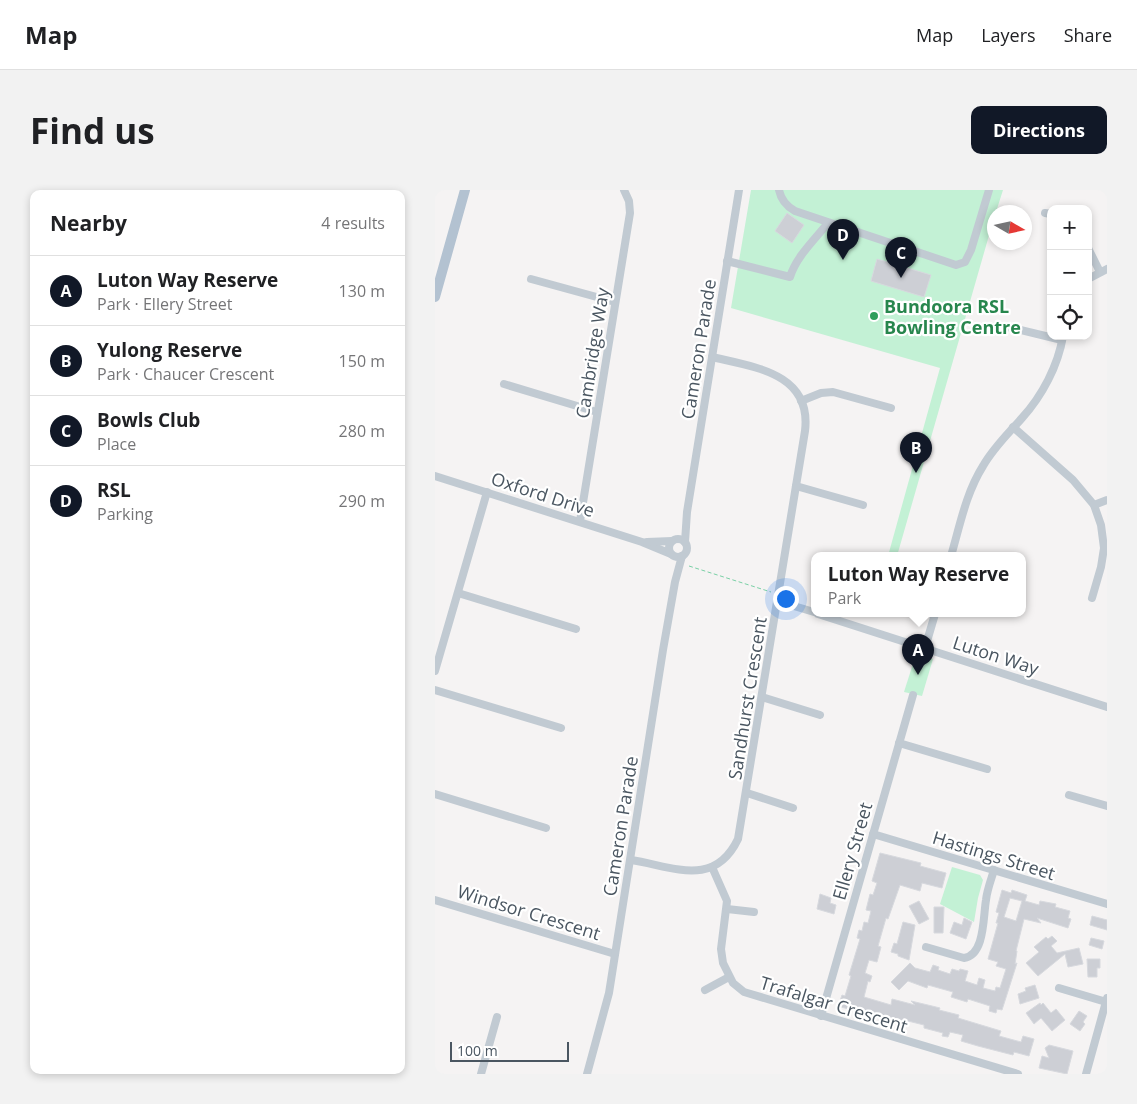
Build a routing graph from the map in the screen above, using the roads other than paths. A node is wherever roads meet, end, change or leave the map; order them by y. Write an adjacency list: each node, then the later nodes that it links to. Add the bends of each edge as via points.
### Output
1 (465, 190): 11 (main road)
2 (624, 190): 12 (street, Cambridge Way, via 630,213)
3 (739, 190): 8 (street, Cameron Parade)
4 (779, 190): 6 (street, via 788,207)
5 (989, 190): 6 (street, via 971,250 961,264 951,264)
6 (828, 222): 8 (street, via 790,277)
7 (1089, 250): 9 (street)
8 (727, 261): 16 (street, Cameron Parade)
9 (1103, 271)
10 (531, 278): 12 (street)
11 (435, 297)
12 (615, 302): 20 (street, Cambridge Way)
13 (1009, 327): 14 (street)
14 (1047, 335)
15 (1061, 340): 21 (street, via 1045,385)
16 (712, 356): 18 (street, Sandhurst Crescent, via 776,375 790,384); 28 (street, Cameron Parade)
17 (504, 384): 20 (street)
18 (801, 401): 19 (street, via 833,392); 23 (street, Sandhurst Crescent, via 806,423)
19 (891, 408)
20 (597, 412): 29 (street, Cambridge Way)
21 (1013, 427): 27 (street, via 1073,480); 33 (street, via 990,454 975,480)
22 (435, 476): 24 (street, Oxford Drive)
23 (796, 486): 26 (street); 39 (street, Sandhurst Crescent)
24 (487, 492): 29 (street, Oxford Drive); 37 (street)
25 (1107, 500): 27 (street)
26 (863, 505)
27 (1094, 505): 38 (street, via 1104,548)
28 (687, 512): 30 (street, Cameron Parade); 32 (street, Cameron Parade)
29 (580, 522): 31 (street, Oxford Drive)
30 (674, 540): 31 (street, Oxford Drive); 32 (street); 34 (street, via 669,546)
31 (642, 542): 34 (street, Oxford Drive)
32 (685, 542): 35 (street, via 687,550)
33 (953, 552)
34 (672, 555): 35 (street); 36 (street, Cameron Parade)
35 (681, 560): 36 (street, Cameron Parade)
36 (675, 582): 61 (street, Cameron Parade)
37 (458, 593): 43 (street); 45 (street)
38 (1092, 598)
39 (777, 601): 40 (street); 48 (street, Sandhurst Crescent)
40 (811, 611)
41 (828, 617): 44 (street, Luton Way)
42 (934, 617): 44 (street)
43 (576, 629)
44 (925, 648): 49 (street, Luton Way)
45 (435, 671)
46 (435, 690): 51 (street)
47 (913, 695): 52 (street, Ellery Street)
48 (762, 697): 50 (street); 54 (street, Sandhurst Crescent)
49 (1107, 707)
50 (820, 715)
51 (561, 728)
52 (899, 743): 53 (street); 60 (street, Ellery Street)
53 (987, 769)
54 (747, 793): 58 (street); 62 (street, Sandhurst Crescent, via 738,839 726,857)
55 (435, 794): 59 (street)
56 (1069, 795): 57 (street)
57 (1107, 806)
58 (793, 808)
59 (546, 828)
60 (873, 834): 63 (street, Hastings Street); 74 (street, Ellery Street)
61 (630, 863): 62 (street, via 697,871); 69 (street, Cameron Parade)
62 (712, 867): 66 (street, via 726,896)
63 (994, 870): 65 (street, Hastings Street); 68 (street, via 975,952 964,958)
64 (435, 900): 69 (street, Windsor Crescent)
65 (1107, 904)
66 (727, 909): 67 (street); 70 (street, via 721,956)
67 (754, 912)
68 (926, 947)
69 (615, 954): 77 (street, Cameron Parade, via 607,1005)
70 (729, 977): 72 (street); 74 (street, Trafalgar Crescent, via 738,988 751,995)
71 (1059, 988): 73 (street)
72 (705, 990)
73 (1106, 1003): 79 (street)
74 (821, 1016): 78 (street, Trafalgar Crescent)
75 (497, 1017): 76 (street)
76 (481, 1074)
77 (587, 1074)
78 (1018, 1074)
79 (1085, 1074)

